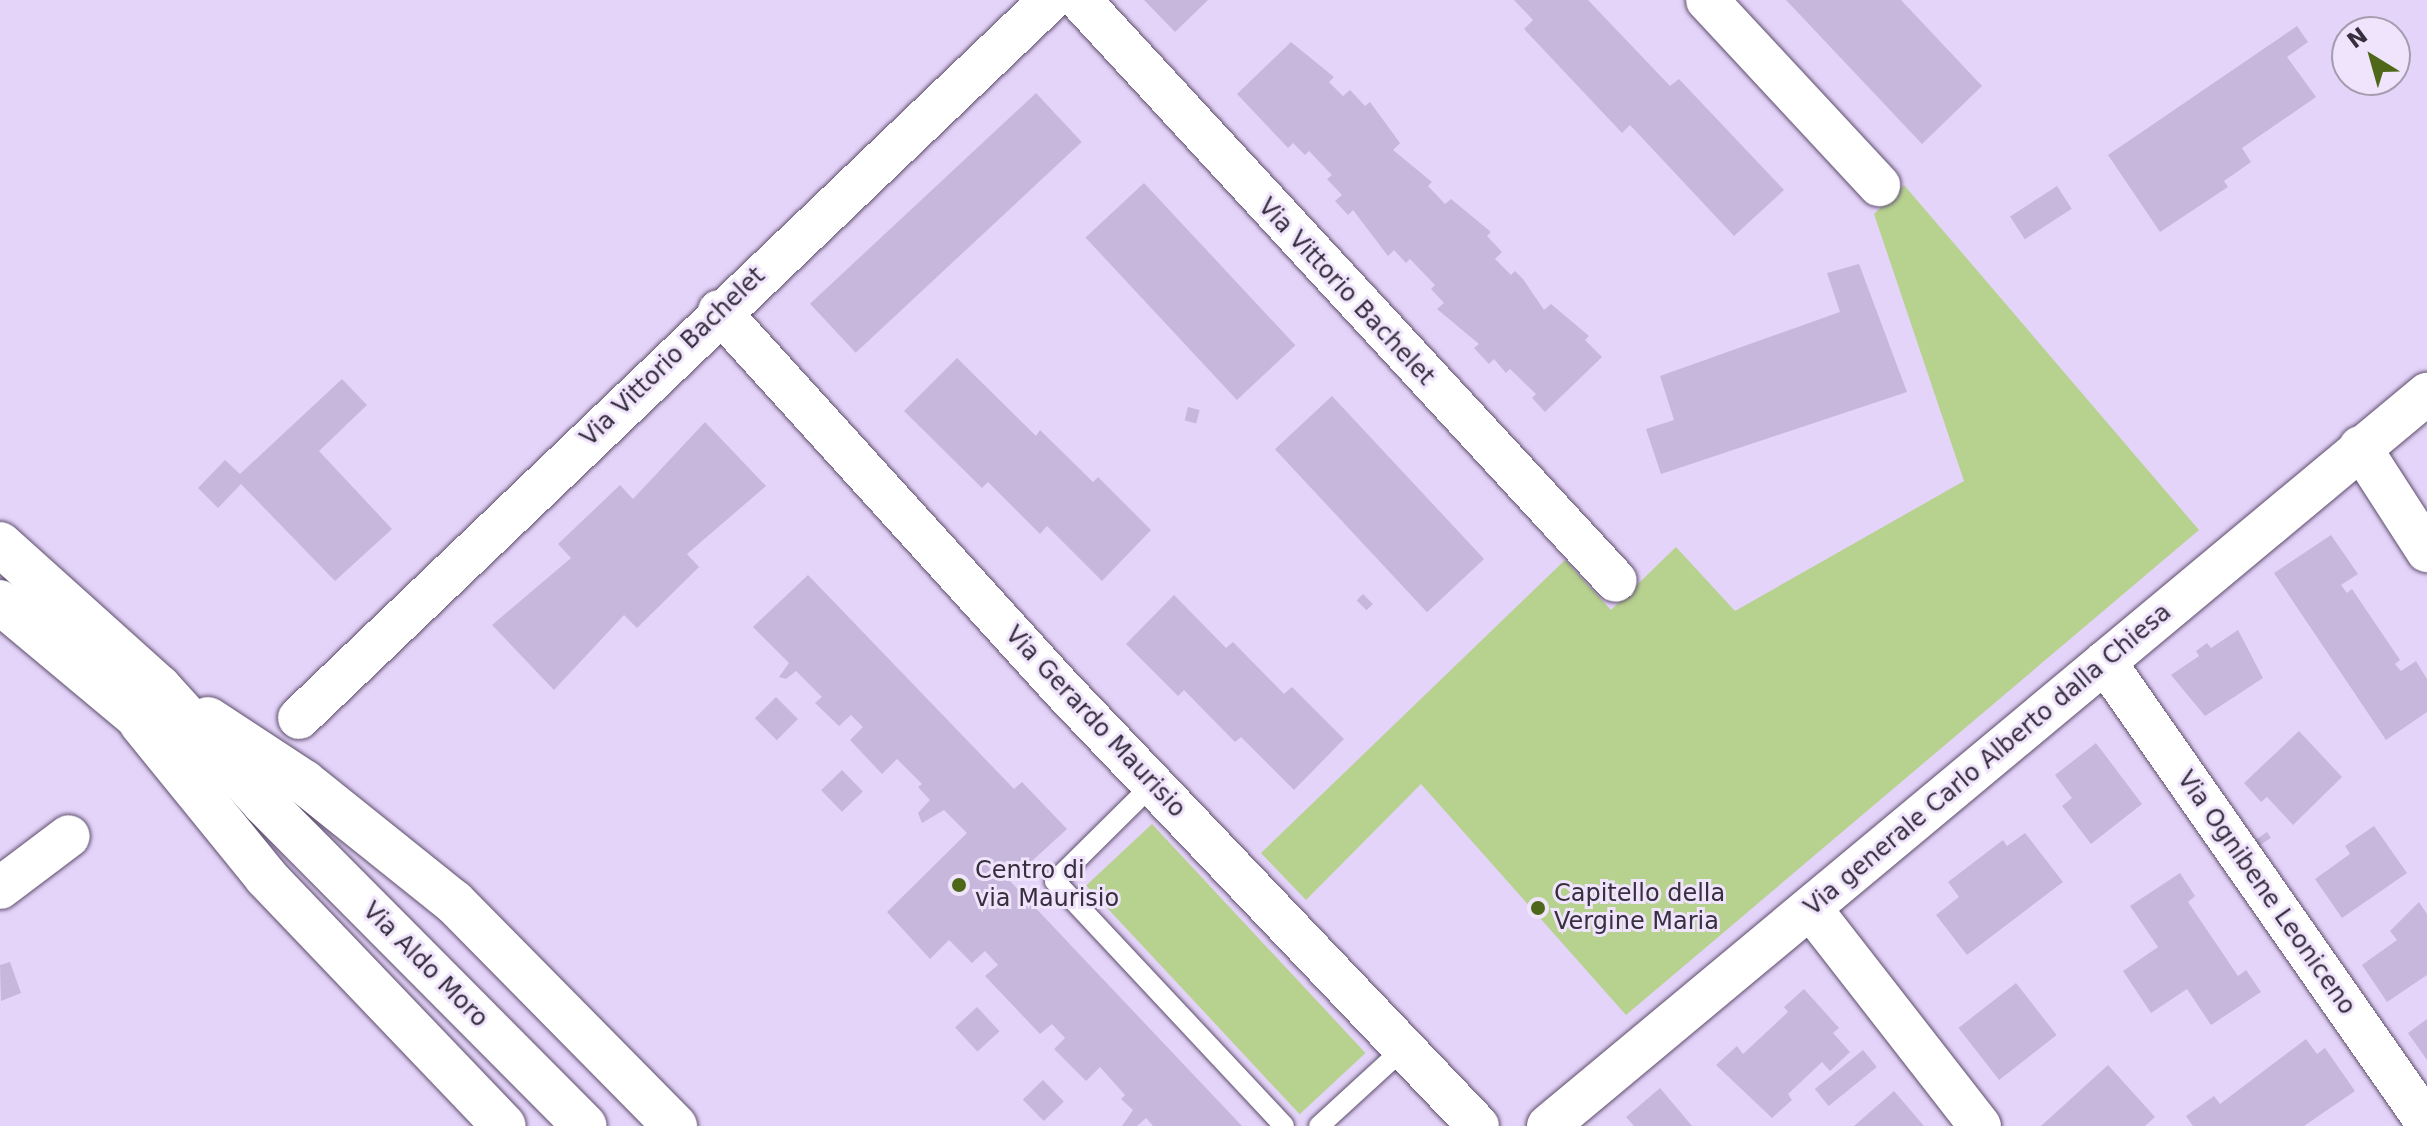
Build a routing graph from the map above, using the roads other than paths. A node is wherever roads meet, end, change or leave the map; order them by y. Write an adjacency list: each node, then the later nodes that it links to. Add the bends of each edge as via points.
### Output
1 (1050, 0): 5 (street, Via Vittorio Bachelet)
2 (1080, 0): 10 (street, Via Vittorio Bachelet)
3 (1707, 0): 4 (street)
4 (1879, 185)
5 (719, 311): 14 (street, Via Vittorio Bachelet); 15 (street, Via Gerardo Maurisio)
6 (2427, 394): 7 (street, Via generale Carlo Alberto dalla Chiesa)
7 (2360, 447): 9 (street); 12 (street, Via generale Carlo Alberto dalla Chiesa)
8 (0, 544): 13 (main road, Via Aldo Moro)
9 (2427, 551)
10 (1616, 581)
11 (0, 602): 13 (main road, Via Aldo Moro)
12 (2105, 662): 18 (street, Via generale Carlo Alberto dalla Chiesa); 20 (street, Via Ognibene Leoniceno)
13 (150, 705): 21 (main road, via 266,877); 22 (main road, Via Aldo Moro, via 264,803); 23 (main road, via 304,782 454,902)
14 (299, 718)
15 (1153, 784): 19 (street, Via Gerardo Maurisio); 24 (lane, via 1055,881)
16 (69, 836): 17 (street)
17 (0, 888)
18 (1811, 909): 27 (street, Via generale Carlo Alberto dalla Chiesa); 28 (street)
19 (1404, 1048): 25 (lane); 26 (street, Via Gerardo Maurisio)
20 (2427, 1123)
21 (504, 1126)
22 (585, 1126)
23 (675, 1126)
24 (1284, 1126)
25 (1319, 1126)
26 (1478, 1126)
27 (1548, 1126)
28 (1980, 1126)

